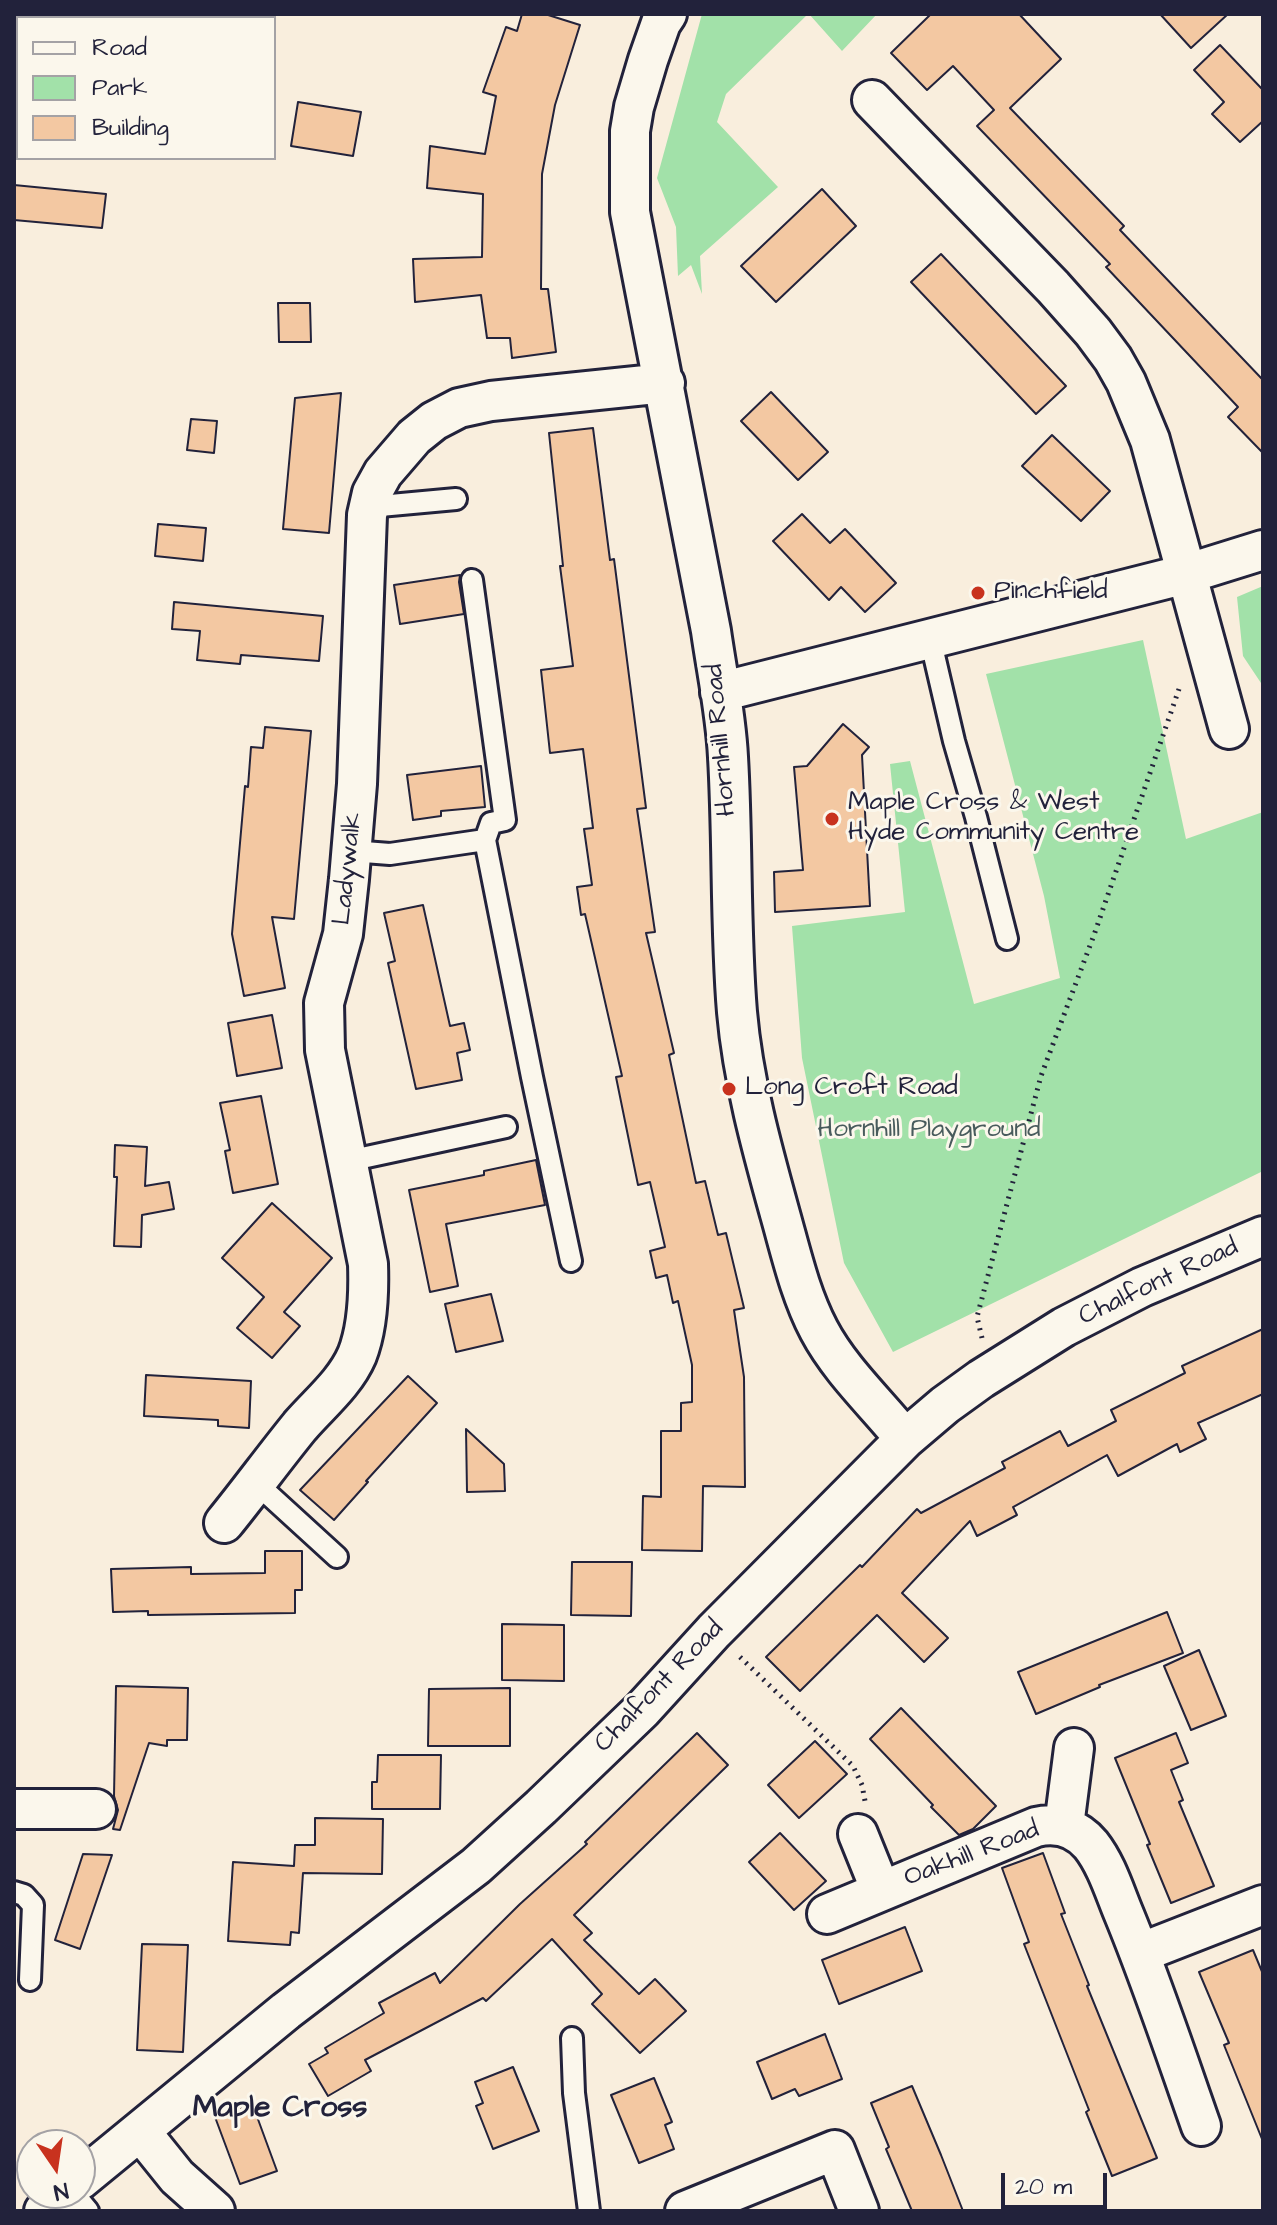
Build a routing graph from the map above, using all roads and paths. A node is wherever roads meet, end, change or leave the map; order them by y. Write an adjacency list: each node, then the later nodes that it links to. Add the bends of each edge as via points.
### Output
1 (667, 14): 3 (street, Hornhill Road, via 639,84 629,168 630,212)
2 (872, 100): 7 (street, via 1053,287 1113,359 1150,440)
3 (665, 383): 5 (street, Ladywalk, via 459,408 414,437 383,473); 11 (street, Hornhill Road)
4 (456, 499): 5 (lane)
5 (369, 507): 14 (street, Ladywalk)
6 (1263, 550): 7 (street)
7 (1186, 574): 9 (street); 10 (street)
8 (472, 580): 13 (lane, via 505,820 491,823)
9 (930, 638): 11 (street); 15 (lane)
10 (1205, 645): 12 (street); 20 (path, via 1189,661 1041,1076 977,1317)
11 (720, 692): 21 (street, Hornhill Road, via 728,754 737,1015 761,1144 795,1269 820,1332)
12 (1229, 729)
13 (485, 840): 14 (lane, via 390,854); 19 (lane)
14 (351, 851): 17 (street, Ladywalk, via 343,934 323,1025)
15 (1007, 939)
16 (506, 1127): 17 (lane)
17 (348, 1161): 22 (street, Ladywalk, via 368,1264 358,1353)
18 (1263, 1236): 21 (street, Chalfont Road, via 1064,1327 981,1379)
19 (571, 1261)
20 (979, 1328)
21 (905, 1439): 25 (street, Chalfont Road)
22 (256, 1483): 23 (street, Ladywalk); 24 (lane)
23 (224, 1523)
24 (337, 1557)
25 (714, 1631): 30 (path, via 853,1766 865,1797); 39 (street, Chalfont Road, via 642,1710 476,1866)
26 (1074, 1748): 29 (street, Oakhill Road)
27 (14, 1809): 28 (street)
28 (96, 1809)
29 (1064, 1826): 31 (street, Oakhill Road, via 1036,1827); 35 (street, Oakhill Road, via 1085,1839 1103,1864)
30 (858, 1834): 31 (street, Oakhill Road)
31 (881, 1891): 34 (street, Oakhill Road)
32 (14, 1892): 36 (lane, via 33,1905)
33 (1263, 1905): 35 (street)
34 (827, 1914)
35 (1140, 1953): 38 (street, Oakhill Road)
36 (30, 1980)
37 (572, 2038): 42 (lane)
38 (1201, 2126)
39 (140, 2131): 40 (street, Chalfont Road); 41 (street, via 177,2177)
40 (96, 2167)
41 (215, 2211)
42 (589, 2211)
43 (685, 2211): 44 (street, via 835,2150)
44 (859, 2211)

